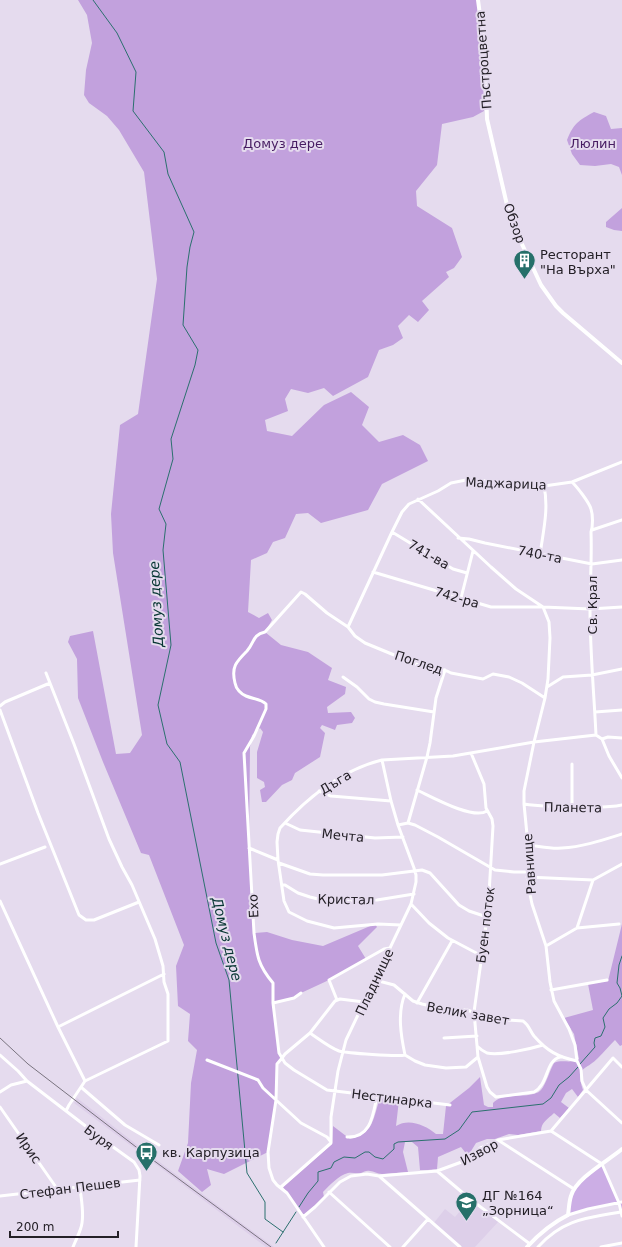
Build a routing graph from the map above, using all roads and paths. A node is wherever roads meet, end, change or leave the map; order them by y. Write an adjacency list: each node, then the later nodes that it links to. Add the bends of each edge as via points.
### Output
1 (478, 0): 2 (street, Пъстроцветна, via 485,53)
2 (487, 119): 3 (street, Обзор, via 514,227 541,285 563,313)
3 (622, 363)
4 (622, 462): 5 (street, Маджарица)
5 (572, 482): 6 (street, Маджарица); 9 (street, Св. Крал, via 591,509)
6 (544, 486): 7 (street, Маджарица, via 471,479 451,483); 13 (street, via 547,498)
7 (418, 499): 10 (street, Маджарица, via 402,512); 11 (street)
8 (622, 520): 9 (street)
9 (592, 530): 15 (street, Св. Крал)
10 (392, 532): 16 (street, Маджарица); 17 (street, 741-ва, via 453,569)
11 (458, 538): 12 (street); 13 (street, 740-та, via 469,538 485,544)
12 (473, 551): 17 (street); 20 (street, via 516,589)
13 (540, 554): 15 (street, 740-та)
14 (622, 560): 15 (street, 740-та)
15 (592, 564): 22 (street, Св. Крал)
16 (373, 572): 19 (street, 742-ра); 23 (street, Маджарица)
17 (468, 573): 19 (street)
18 (305, 594): 23 (street, Поглед); 60 (street, Ехо, via 301,592 265,632 254,637 252,644 232,672 241,693 266,704 254,736 244,753)
19 (461, 598): 20 (street, 742-ра, via 491,607)
20 (543, 607): 22 (street, 742-ра); 30 (street, Равнище, via 549,622 550,638)
21 (622, 607): 22 (street, 742-ра)
22 (590, 609): 27 (street, Св. Крал)
23 (348, 626): 25 (street, Поглед, via 355,636 365,643 416,664)
24 (622, 669): 27 (street)
25 (444, 670): 31 (street, Поглед, via 483,679 493,674 509,677); 35 (street)
26 (46, 673): 29 (street)
27 (592, 674): 30 (street, via 563,677); 36 (street, Св. Крал)
28 (342, 677): 35 (street, via 375,702)
29 (50, 683): 32 (street); 72 (street, via 109,839)
30 (547, 687): 31 (street, Равнище)
31 (545, 698): 40 (street, Равнище)
32 (0, 706)
33 (0, 710): 72 (street, via 79,915 86,920 94,920)
34 (622, 710): 36 (street)
35 (434, 712): 42 (street)
36 (595, 712): 37 (street, Св. Крал)
37 (596, 735): 39 (street); 40 (street, Дъга)
38 (622, 738): 39 (street)
39 (602, 739): 45 (street)
40 (534, 742): 41 (street, Дъга); 49 (street, Равнище, via 524,791)
41 (470, 753): 42 (street, Дъга); 52 (street, Буен поток, via 484,784)
42 (427, 756): 43 (street, Дъга); 46 (street)
43 (382, 760): 47 (street, Дъга, via 355,770); 48 (street, Пладнище)
44 (572, 764): 51 (street)
45 (622, 778)
46 (418, 790): 52 (street, via 468,812 481,814); 54 (street)
47 (318, 791): 48 (street, via 331,796); 53 (street, Дъга)
48 (390, 801): 55 (street, Пладнище)
49 (524, 804): 51 (street, Планета); 58 (street, Равнище)
50 (622, 805): 51 (street, Планета, via 606,808)
51 (572, 807)
52 (487, 811): 64 (street, Буен поток, via 493,826)
53 (285, 823): 57 (street, Мечта, via 300,830 375,838); 61 (street, Дъга, via 278,834)
54 (408, 823): 55 (street); 64 (street)
55 (398, 826): 57 (street, Пладнище)
56 (622, 834): 58 (street, via 563,848)
57 (403, 837): 65 (street, Пладнище)
58 (528, 845): 66 (street, Равнище)
59 (45, 847): 62 (street)
60 (249, 848): 61 (street); 90 (street, Ехо, via 254,933 258,958 264,972 273,983)
61 (278, 861): 65 (street, via 310,874 323,875 382,875); 69 (street, Дъга)
62 (0, 864)
63 (622, 864): 68 (street)
64 (491, 868): 66 (street); 74 (street, Буен поток)
65 (415, 871): 70 (street, Пладнище); 74 (street, via 430,873 459,905)
66 (527, 872): 67 (street, Равнище)
67 (527, 877): 68 (street); 79 (street, Равнище, via 532,904)
68 (593, 880): 77 (street)
69 (282, 884): 70 (street, Кристал, via 298,893 326,901 377,900); 76 (street, Дъга, via 288,910 307,921 334,928 378,924)
70 (414, 894): 73 (street, Пладнище)
71 (0, 901): 93 (street)
72 (139, 902): 82 (street, via 155,939)
73 (411, 904): 76 (street, Пладнище); 78 (street, via 429,923)
74 (487, 917): 81 (street, Буен поток)
75 (619, 924): 77 (street)
76 (401, 925): 80 (street, Пладнище)
77 (577, 928): 79 (street)
78 (452, 941): 81 (street); 91 (street)
79 (546, 946): 85 (street, Равнище)
80 (390, 948): 83 (street, Пладнище); 88 (street, via 329,980)
81 (482, 956): 92 (street, Буен поток)
82 (164, 974): 93 (street); 109 (street, via 168,999 168,1041)
83 (375, 980): 87 (street, Велик завет, via 394,985); 89 (street, Пладнище)
84 (607, 980): 85 (street)
85 (551, 990): 106 (street, Равнище, via 575,1045)
86 (301, 993): 90 (street, via 294,998)
87 (405, 994): 91 (street, Велик завет); 101 (street, via 400,1016)
88 (337, 1000): 89 (street); 94 (street)
89 (364, 1002): 99 (street, Пладнище)
90 (273, 1003): 103 (street, Ехо, via 279,1053)
91 (417, 1003): 92 (street, Велик завет)
92 (474, 1012): 95 (street, Буен поток); 97 (street, Велик завет, via 492,1019 523,1021)
93 (58, 1027): 109 (street)
94 (310, 1033): 99 (street); 103 (street)
95 (477, 1036): 96 (street); 98 (street, Буен поток)
96 (444, 1038)
97 (543, 1045): 98 (street, via 496,1054 487,1053); 102 (street, Велик завет)
98 (477, 1046): 104 (street, Буен поток)
99 (343, 1052): 101 (street); 113 (street, Пладнище)
100 (0, 1055): 108 (street, Буря)
101 (405, 1055): 104 (street, via 425,1065 446,1068 466,1067)
102 (560, 1057): 104 (street, Буен поток, via 551,1063 540,1089 528,1093 495,1096 487,1087); 106 (street, Велик завет)
103 (282, 1058): 113 (street, Нестинарка, via 288,1066 314,1083); 115 (street, via 277,1064)
104 (478, 1058)
105 (207, 1060): 115 (street, via 258,1080)
106 (577, 1061): 111 (street, Равнище)
107 (622, 1067): 111 (street, via 613,1058)
108 (27, 1081): 112 (street, via 11,1085); 118 (street, Буря)
109 (85, 1081): 110 (street)
110 (82, 1088): 118 (street); 124 (street, via 125,1125)
111 (586, 1090): 119 (street); 120 (street)
112 (0, 1092)
113 (335, 1092): 114 (street, Нестинарка); 123 (street, Пладнище, via 331,1117)
114 (377, 1096): 116 (street, Нестинарка); 121 (street, via 371,1122 366,1130 361,1135)
115 (276, 1100): 123 (street, via 301,1123 327,1137); 131 (street, via 268,1160 273,1180)
116 (450, 1105)
117 (0, 1106): 133 (street, Ирис)
118 (66, 1111): 129 (street, Буря, via 134,1162 140,1172)
119 (622, 1123)
120 (551, 1131): 122 (street, Извор); 126 (street)
121 (347, 1137)
122 (498, 1140): 127 (street, Извор, via 480,1148 467,1160); 132 (street)
123 (332, 1143): 131 (street)
124 (159, 1145)
125 (622, 1149): 126 (street)
126 (602, 1164): 132 (street); 136 (street)
127 (437, 1171): 128 (street, Извор); 142 (street)
128 (380, 1176): 134 (street, Извор, via 351,1176); 140 (street)
129 (140, 1180): 130 (street, Стефан Пешев); 144 (street, Буря)
130 (80, 1187): 133 (street, Стефан Пешев); 143 (street, via 82,1223)
131 (281, 1187): 139 (street)
132 (574, 1189): 138 (street, via 570,1197)
133 (58, 1190): 135 (street, Стефан Пешев)
134 (329, 1192): 139 (street, Извор); 146 (street)
135 (0, 1196)
136 (620, 1202): 137 (street); 138 (street)
137 (622, 1214): 149 (street, via 570,1222)
138 (568, 1215): 142 (street, via 556,1221)
139 (303, 1217): 145 (street)
140 (428, 1219): 147 (street); 148 (street)
141 (622, 1243): 150 (street)
142 (528, 1246)
143 (73, 1247)
144 (136, 1247)
145 (324, 1247)
146 (390, 1247)
147 (403, 1247)
148 (460, 1247)
149 (538, 1247)
150 (601, 1247)

